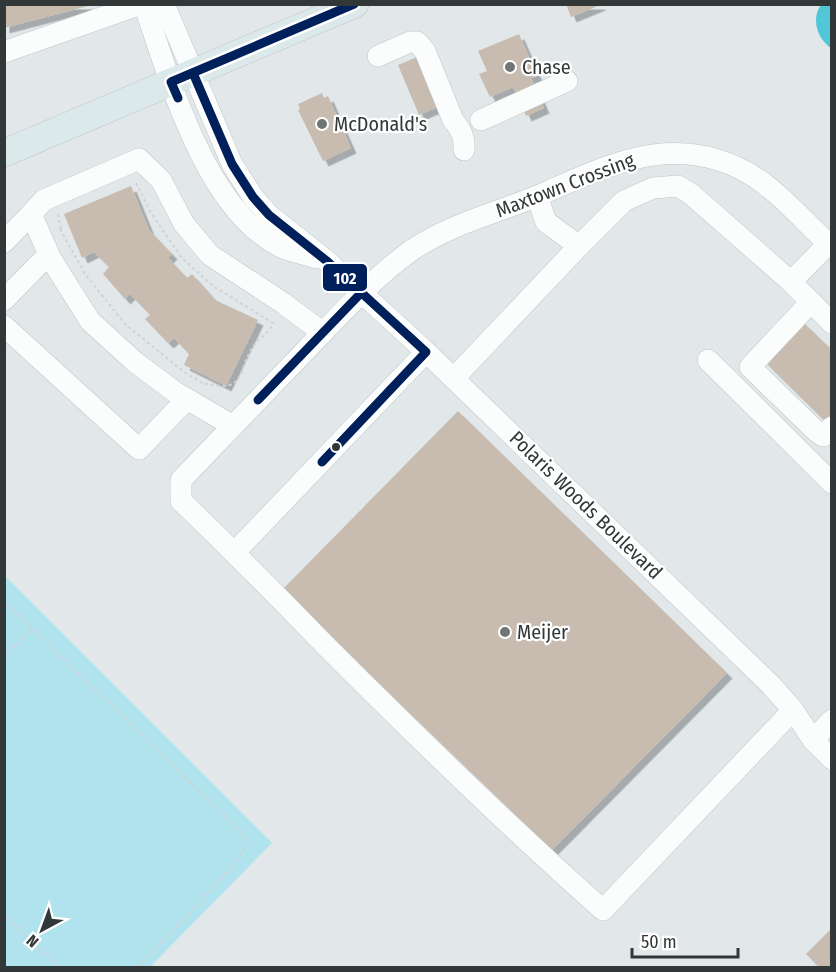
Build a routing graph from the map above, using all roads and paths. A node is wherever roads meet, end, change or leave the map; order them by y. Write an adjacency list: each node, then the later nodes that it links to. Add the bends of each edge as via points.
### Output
1 (143, 4): 4 (street); 6 (street)
2 (355, 4): 6 (main road)
3 (169, 8): 6 (street)
4 (4, 52)
5 (378, 56): 10 (street, via 417,42 464,139)
6 (182, 77): 9 (main road); 22 (street, Polaris Woods Boulevard, via 207,169 226,199 252,226 281,247 328,261)
7 (567, 81): 8 (street)
8 (481, 120)
9 (4, 153)
10 (467, 156)
11 (134, 181): 31 (path, via 160,228 188,265 213,286 273,323 253,346 233,383 219,387)
12 (537, 196): 18 (street, via 546,222); 19 (street, Maxtown Crossing, via 629,159 648,154 694,154 742,169 761,181); 22 (street, Maxtown Crossing, via 421,245)
13 (59, 211): 15 (path)
14 (32, 214): 16 (street); 17 (street); 27 (street, via 44,200 139,159 161,180 184,224 210,255)
15 (61, 229): 16 (path); 31 (path, via 85,274 125,324 184,372)
16 (42, 238): 20 (street)
17 (4, 242)
18 (579, 246): 21 (street, via 624,201 653,188 678,186); 30 (street)
19 (830, 246): 21 (street)
20 (51, 259): 23 (street, via 41,262); 32 (street, via 90,321 135,362)
21 (791, 282): 24 (street)
22 (362, 292): 27 (street, Maxtown Crossing); 28 (street, Polaris Woods Boulevard)
23 (4, 300)
24 (811, 302): 25 (street); 34 (street, via 750,367)
25 (831, 323)
26 (4, 326): 32 (street, via 139,449)
27 (323, 333): 33 (street, Maxtown Crossing)
28 (426, 352): 30 (street, Polaris Woods Boulevard); 37 (street)
29 (708, 360): 35 (street)
30 (453, 378): 41 (street, Polaris Woods Boulevard)
31 (204, 383): 32 (path)
32 (192, 402): 33 (street)
33 (233, 426): 37 (street, Maxtown Crossing, via 181,480 181,501)
34 (824, 429): 35 (street)
35 (798, 450): 36 (street)
36 (831, 481)
37 (235, 552): 41 (street, Maxtown Crossing, via 338,657 603,910)
38 (4, 601): 39 (path)
39 (33, 629): 40 (path); 47 (path, via 244,837 244,849 237,861)
40 (4, 657)
41 (794, 710): 43 (street, Polaris Woods Boulevard)
42 (831, 720): 43 (street)
43 (813, 740): 44 (street, Polaris Woods Boulevard)
44 (831, 759)
45 (4, 914): 46 (path)
46 (59, 968)
47 (136, 968)

